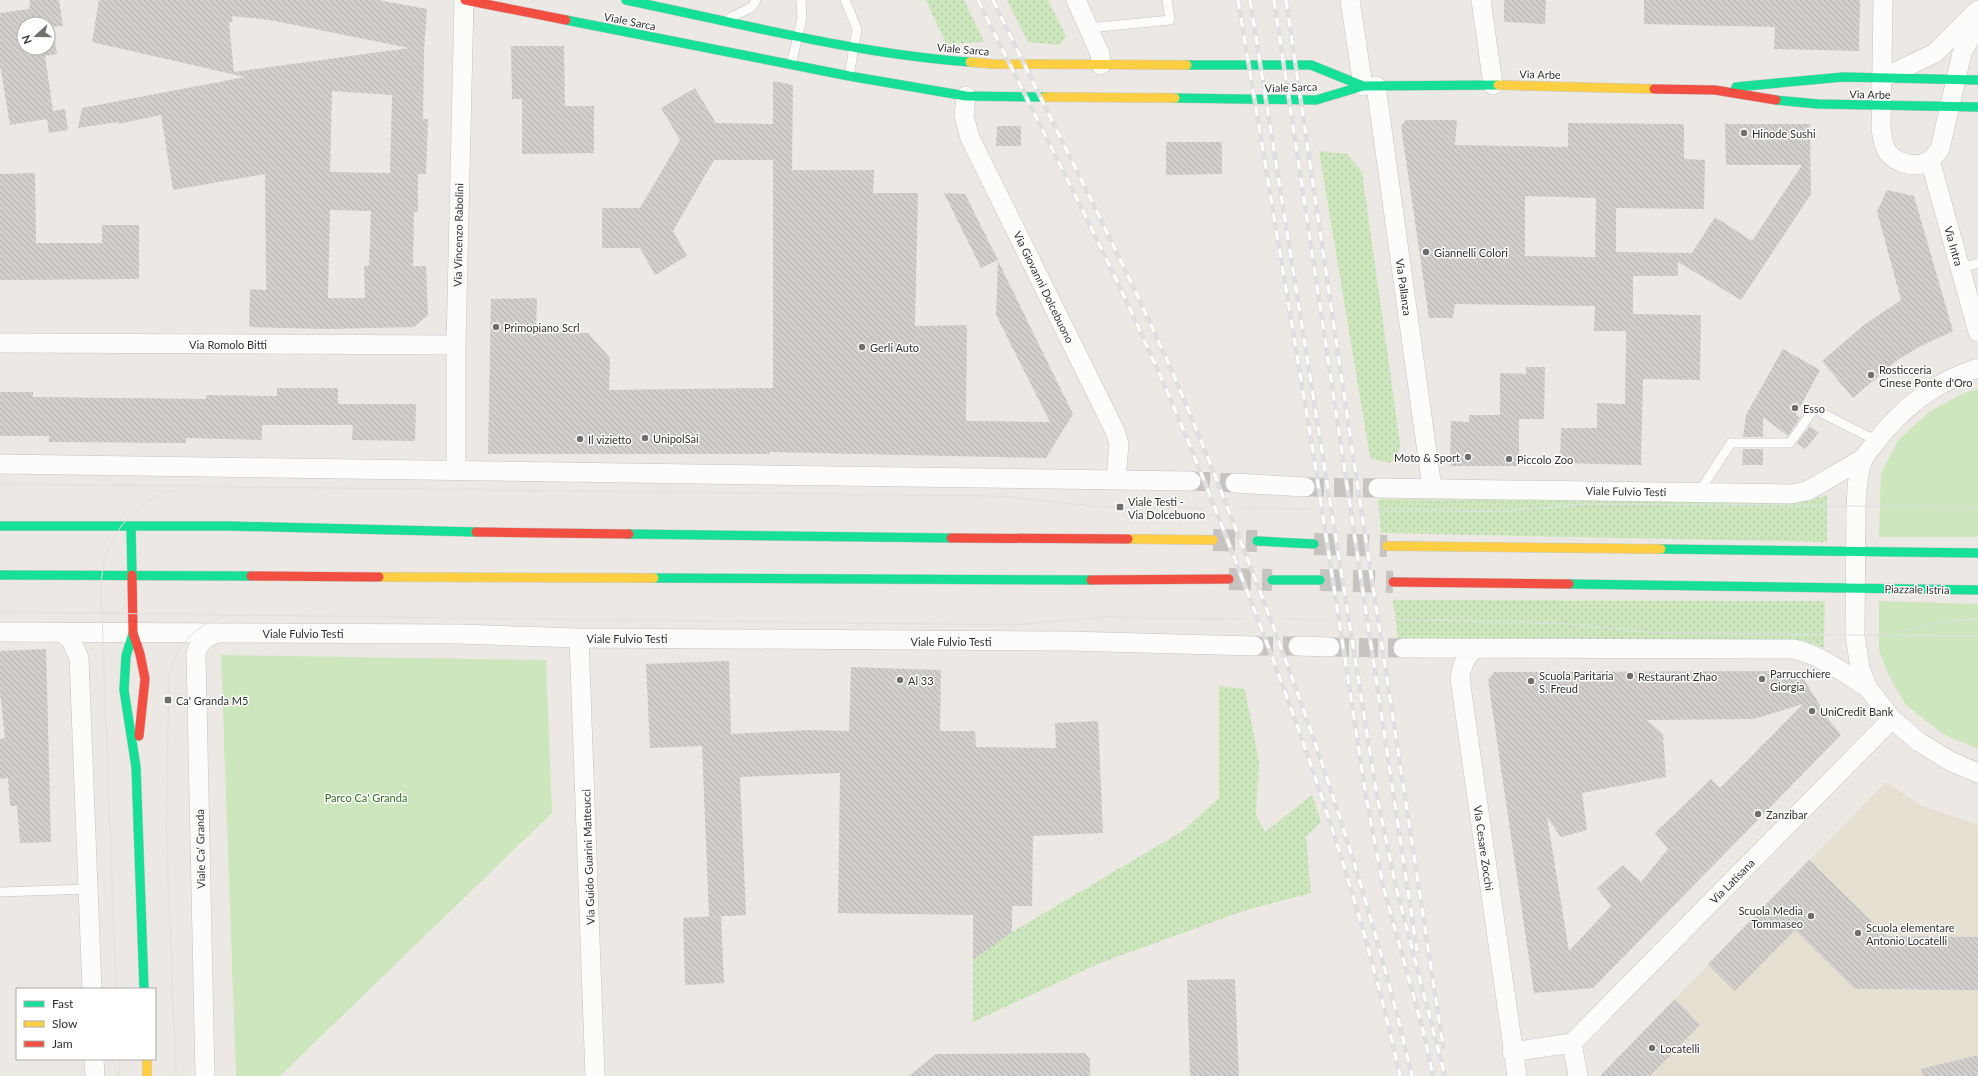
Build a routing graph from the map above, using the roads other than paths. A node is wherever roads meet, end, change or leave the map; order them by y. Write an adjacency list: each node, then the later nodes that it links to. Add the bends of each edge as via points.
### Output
1 (464, 0): 17 (main road, Viale Sarca); 35 (street, Via Vincenzo Rabolini)
2 (626, 0): 12 (main road, Viale Sarca)
3 (756, 0): 12 (lane, via 752,7)
4 (801, 0): 15 (lane)
5 (845, 0): 16 (lane, via 857,28)
6 (1076, 0): 14 (street)
7 (1167, 0): 14 (lane, via 1170,20)
8 (1350, 0): 24 (street, Via Pallanza)
9 (1482, 0): 23 (street)
10 (1883, 0): 20 (street)
11 (1978, 10): 20 (street, via 1935,53)
12 (726, 20): 15 (main road, Viale Sarca)
13 (1978, 23): 21 (street, via 1962,53)
14 (1089, 28): 18 (street, via 1100,54)
15 (800, 35): 16 (main road, Viale Sarca); 17 (lane)
16 (855, 47): 18 (main road, Viale Sarca, via 940,60 993,64); 19 (lane)
17 (791, 65): 19 (main road, Viale Sarca)
18 (1101, 65): 24 (main road, Viale Sarca, via 1311,65)
19 (849, 76): 26 (main road, Viale Sarca)
20 (1883, 78): 21 (main road, Via Arbe); 25 (main road, Via Arbe, via 1835,77); 27 (street)
21 (1955, 79): 22 (main road, Via Arbe); 28 (street)
22 (1978, 80)
23 (1493, 85): 24 (main road, Via Arbe); 25 (main road, Via Arbe)
24 (1370, 86): 26 (main road, Viale Sarca, via 1316,100); 46 (street, Via Pallanza)
25 (1715, 90): 27 (main road, Via Arbe, via 1771,100)
26 (966, 96): 41 (street, Via Giovanni Dolcebuono, via 964,116 970,138 1115,431 1119,444)
27 (1882, 106): 28 (main road, Via Arbe); 30 (street, via 1881,129 1885,148 1891,157 1902,164 1917,165)
28 (1949, 107): 29 (main road, Via Arbe); 30 (street, via 1940,149)
29 (1978, 107)
30 (1930, 160): 32 (street, Via Intra)
31 (1978, 263): 32 (lane)
32 (1960, 268): 33 (street, Via Intra)
33 (1978, 332)
34 (0, 343): 35 (street, Via Romolo Bitti)
35 (456, 345): 40 (street, Via Vincenzo Rabolini)
36 (1978, 368): 37 (street, via 1943,383 1916,401 1894,420)
37 (1877, 441): 38 (street); 47 (lane, via 1814,409 1790,444 1731,443)
38 (1864, 458): 47 (street, Viale Fulvio Testi, via 1807,491 1791,494); 54 (street, via 1857,491)
39 (0, 464): 40 (street)
40 (456, 470): 41 (street)
41 (1116, 480): 42 (street)
42 (1191, 481)
43 (1235, 483): 44 (street)
44 (1305, 487)
45 (1378, 488): 46 (street, Viale Fulvio Testi)
46 (1432, 488): 47 (street, Viale Fulvio Testi)
47 (1699, 492)
48 (0, 526): 49 (main road)
49 (132, 526): 50 (main road, via 594,534); 57 (main road)
50 (1213, 540)
51 (1257, 542): 52 (main road)
52 (1314, 544)
53 (1387, 546): 54 (main road)
54 (1856, 552): 55 (main road); 62 (street)
55 (1978, 553)
56 (0, 575): 57 (main road)
57 (132, 575): 58 (main road); 66 (main road)
58 (1229, 579)
59 (1272, 580): 60 (main road)
60 (1320, 580)
61 (1393, 582): 62 (main road)
62 (1855, 588): 63 (main road, Piazzale Istria); 74 (street, via 1856,648)
63 (1978, 590)
64 (0, 632): 65 (street, Viale Fulvio Testi)
65 (63, 632): 66 (street, Viale Fulvio Testi); 78 (street, via 71,640 78,658)
66 (133, 633): 67 (street, Viale Fulvio Testi); 76 (main road, via 126,656 124,685); 76 (main road, via 145,679)
67 (217, 633): 68 (street, Viale Fulvio Testi, via 459,634); 88 (street, Viale Ca' Granda, via 201,642 196,655)
68 (579, 638): 69 (street, Viale Fulvio Testi, via 1068,641); 89 (street, Via Guido Guarini Matteucci)
69 (1254, 646)
70 (1298, 646): 71 (street)
71 (1330, 647)
72 (1402, 648): 73 (street)
73 (1474, 649): 74 (street, via 1794,650 1821,659); 83 (street, Via Cesare Zocchi, via 1461,666 1460,680)
74 (1868, 688): 75 (street)
75 (1892, 719): 77 (street, via 1934,752); 82 (street, Via Latisana)
76 (136, 767): 81 (main road)
77 (1978, 773)
78 (88, 889): 79 (lane); 80 (street)
79 (0, 892)
80 (92, 988)
81 (144, 988)
82 (1572, 1043): 83 (street); 91 (street)
83 (1512, 1052): 90 (street, Via Cesare Zocchi)
84 (94, 1060): 86 (street)
85 (147, 1060): 87 (main road)
86 (95, 1076)
87 (147, 1076)
88 (205, 1076)
89 (595, 1076)
90 (1517, 1076)
91 (1578, 1076)

